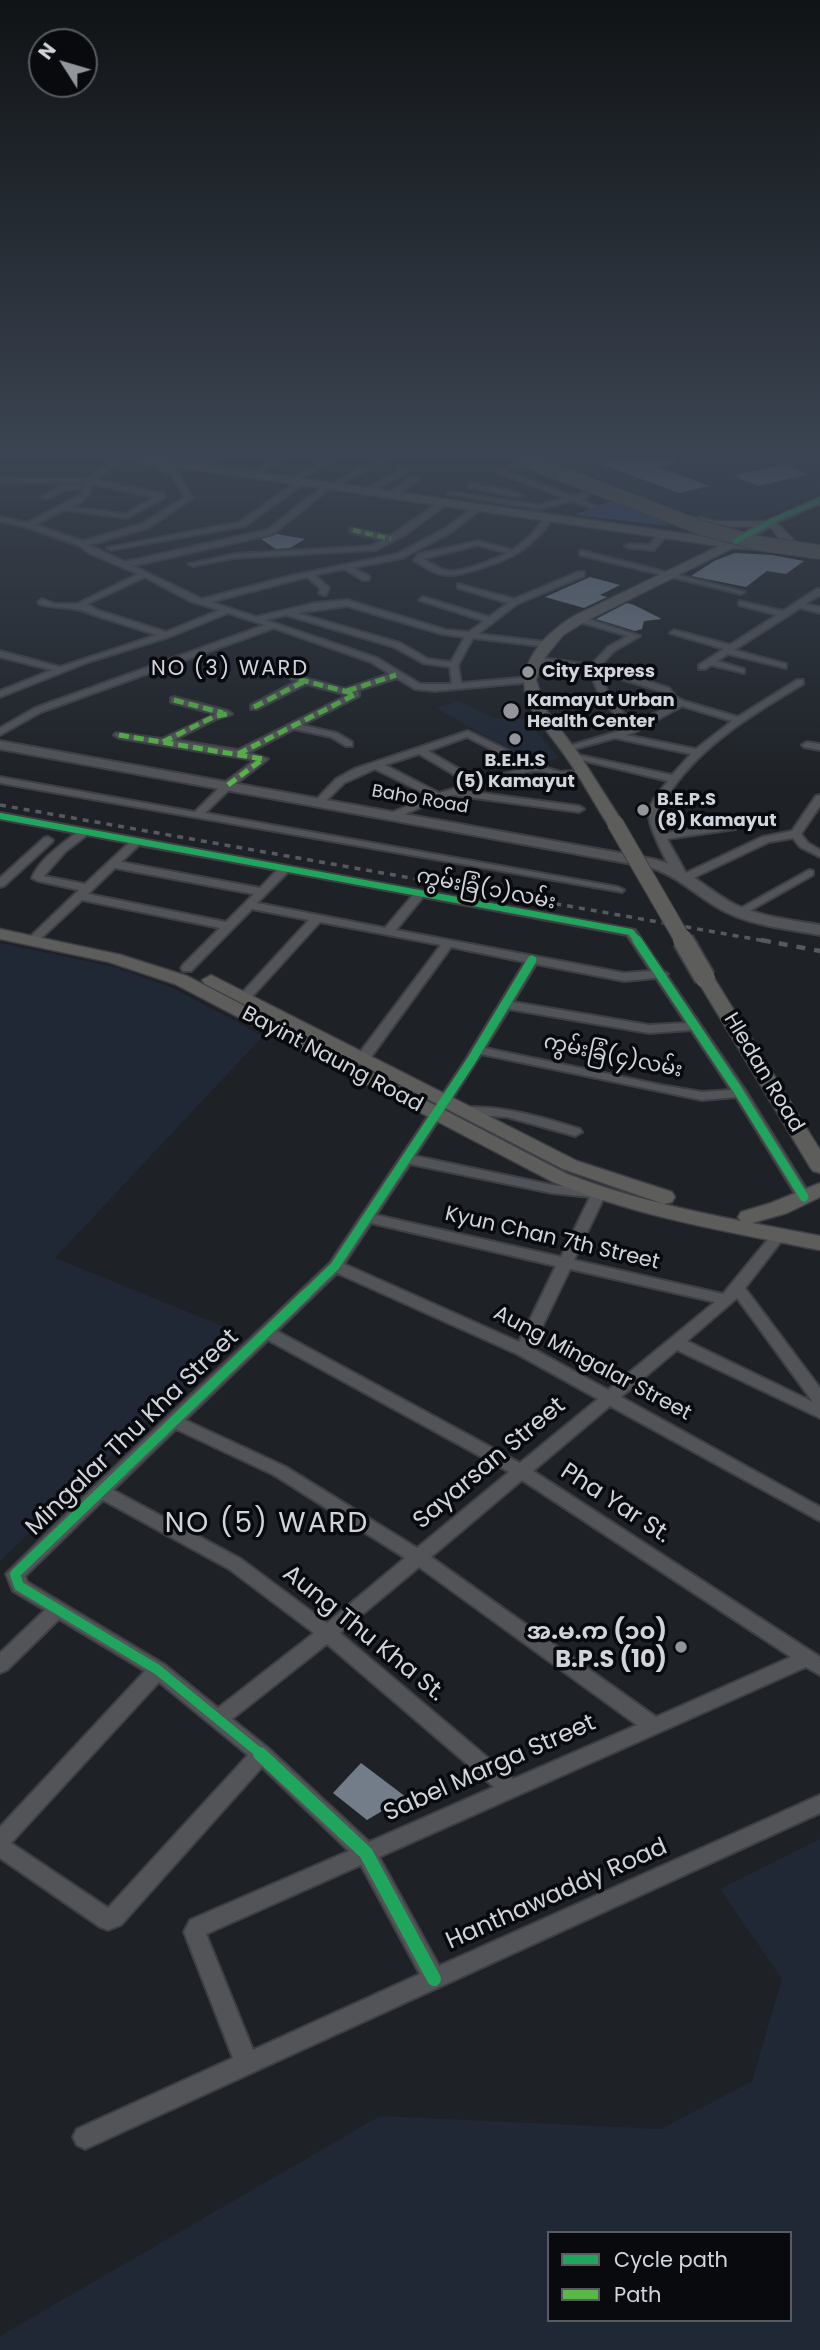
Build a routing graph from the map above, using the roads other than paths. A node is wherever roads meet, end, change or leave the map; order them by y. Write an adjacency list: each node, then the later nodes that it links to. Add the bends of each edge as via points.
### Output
1 (128, 568): 8 (street)
2 (342, 568): 9 (street)
3 (347, 568): 12 (street)
4 (436, 568): 5 (street, via 446,573)
5 (473, 568)
6 (641, 568): 11 (street)
7 (686, 568): 11 (main road)
8 (144, 574): 19 (street); 23 (street, via 90,597 81,604)
9 (308, 574): 16 (street, via 323,584); 19 (street)
10 (581, 574): 20 (street)
11 (670, 575): 15 (street); 28 (main road)
12 (366, 578)
13 (461, 586): 20 (street)
14 (820, 591): 22 (street)
15 (741, 592)
16 (323, 593)
17 (423, 600): 30 (street)
18 (42, 602): 23 (street)
19 (202, 602): 25 (street)
20 (514, 602): 30 (street)
21 (742, 603): 27 (street)
22 (798, 605): 24 (street); 27 (street)
23 (84, 607): 33 (street)
24 (820, 610)
25 (226, 611): 29 (street); 33 (street)
26 (288, 613): 29 (street); 34 (street, via 348,603); 39 (street, via 397,645 426,661)
27 (785, 614): 36 (street)
28 (579, 619): 35 (main road); 42 (street, via 636,636 611,649)
29 (256, 620): 31 (street)
30 (490, 620): 34 (street)
31 (274, 625): 45 (street, via 373,660); 58 (street, via 38,710)
32 (674, 633): 36 (street)
33 (166, 635): 43 (street)
34 (470, 636): 35 (street); 39 (street)
35 (546, 645): 38 (main road)
36 (729, 649): 40 (street); 44 (street, via 706,664)
37 (0, 654): 43 (street)
38 (536, 660): 42 (street); 46 (main road)
39 (454, 664): 49 (street)
40 (783, 666)
41 (269, 667): 47 (street)
42 (593, 668): 53 (street, via 666,690); 57 (street, via 604,694)
43 (62, 670): 51 (street)
44 (741, 671)
45 (396, 675): 49 (street, via 424,688); 50 (street)
46 (529, 680): 49 (street); 68 (main road, via 539,710)
47 (305, 681): 50 (street); 54 (street)
48 (800, 682): 55 (street)
49 (457, 686)
50 (347, 691): 56 (street, via 356,694)
51 (0, 694)
52 (174, 700): 61 (street, via 227,714)
53 (681, 703): 55 (street); 57 (street)
54 (254, 707)
55 (739, 719): 67 (street)
56 (292, 726): 62 (street, via 334,735); 69 (street)
57 (632, 730): 59 (street)
58 (0, 732)
59 (611, 734): 67 (street); 68 (street)
60 (119, 735): 61 (street)
61 (163, 742): 69 (street)
62 (349, 744)
63 (0, 745): 76 (main road, Baho Road)
64 (807, 745): 65 (street)
65 (820, 747)
66 (420, 750): 70 (street); 71 (street, via 469,734); 75 (street)
67 (698, 752): 73 (street)
68 (571, 753): 72 (main road); 73 (street)
69 (238, 754): 76 (street, via 263,760)
70 (376, 765): 78 (street); 80 (street, via 340,781)
71 (536, 768): 72 (street, via 561,775); 75 (street)
72 (584, 773): 124 (main road, Hledan Road, bridge)
73 (674, 779): 88 (street, via 655,808 654,820)
74 (0, 780): 84 (street)
75 (478, 784): 77 (street)
76 (228, 785): 80 (main road, Baho Road); 84 (street)
77 (450, 792): 78 (street); 81 (street)
78 (438, 796): 82 (street)
79 (820, 798): 87 (street)
80 (318, 802): 82 (main road, Baho Road)
81 (579, 809)
82 (395, 815): 95 (main road, Baho Road, via 603,853 669,868)
83 (0, 816): 86 (street, ကွမ်းခြံ(၁)လမ်း)
84 (197, 816): 97 (street)
85 (735, 826): 88 (street)
86 (85, 832): 90 (street, ကွမ်းခြံ(၁)လမ်း); 98 (street, via 61,850 38,878)
87 (796, 834): 91 (street); 95 (street, via 766,839)
88 (662, 837): 95 (street)
89 (48, 840): 96 (street)
90 (135, 842): 92 (street); 93 (street, ကွမ်းခြံ(၁)လမ်း)
91 (820, 854)
92 (112, 864): 98 (street); 99 (street)
93 (284, 870): 99 (street); 100 (street, ကွမ်းခြံ(၁)လမ်း)
94 (809, 873): 102 (street)
95 (684, 876): 102 (main road, Baho Road, via 710,897)
96 (0, 884)
97 (618, 890)
98 (84, 892): 105 (street); 109 (street)
99 (263, 892): 101 (street)
100 (419, 895): 107 (street); 113 (street, ကွမ်းခြံ(၁)လမ်း, via 631,932)
101 (249, 905): 103 (street); 105 (street)
102 (740, 912): 106 (main road, Baho Road)
103 (317, 918): 107 (street); 114 (street)
104 (0, 923): 109 (main road, Bayint Naung Road)
105 (229, 926): 112 (street)
106 (820, 930)
107 (388, 932): 110 (street)
108 (0, 934): 109 (main road, Bayint Naung Road)
109 (37, 936): 112 (main road, Bayint Naung Road, via 135,950); 114 (main road, Bayint Naung Road, via 152,968)
110 (448, 944): 111 (street); 118 (street)
111 (533, 960): 113 (street, via 625,977); 115 (street, Mingalar Thu Kha Street)
112 (187, 968): 114 (main road, Bayint Naung Road)
113 (662, 974): 116 (street, ကွမ်းခြံ(၁)လမ်း)
114 (235, 998): 118 (main road, Bayint Naung Road)
115 (506, 1004): 116 (street, via 649,1029); 117 (street, Mingalar Thu Kha Street)
116 (695, 1026): 119 (street, ကွမ်းခြံ(၁)လမ်း)
117 (479, 1050): 119 (street, ကွမ်းခြံ(၄)လမ်း, via 702,1096); 120 (street, Mingalar Thu Kha Street)
118 (364, 1064): 120 (main road, Bayint Naung Road)
119 (740, 1093): 125 (street, ကွမ်းခြံ(၁)လမ်း)
120 (440, 1108): 121 (main road, Bayint Naung Road); 123 (street, Mingalar Thu Kha Street); 126 (main road, Bayint Naung Road, via 560,1178)
121 (465, 1111): 122 (street, via 517,1114); 127 (main road, Bayint Naung Road, via 607,1179)
122 (575, 1132)
123 (407, 1159): 126 (street, via 552,1189); 128 (street, Mingalar Thu Kha Street)
124 (820, 1167): 125 (main road, Hledan Road)
125 (815, 1192): 127 (main road)
126 (598, 1193): 130 (main road, Bayint Naung Road, via 672,1214); 132 (street)
127 (749, 1217): 129 (main road, Bayint Naung Road)
128 (368, 1218): 132 (street, Kyun Chan 7th Street); 133 (street, Mingalar Thu Kha Street)
129 (820, 1230)
130 (779, 1235): 131 (main road, Bayint Naung Road); 134 (street, Sayarsan Street)
131 (820, 1243)
132 (566, 1263): 134 (street, Kyun Chan 7th Street); 137 (street)
133 (335, 1266): 135 (street, Mingalar Thu Kha Street); 137 (street, Aung Mingalar Street)
134 (732, 1295): 136 (street, Sayarsan Street); 139 (street)
135 (266, 1332): 141 (street, Mingalar Thu Kha Street); 142 (street, Pha Yar St.)
136 (675, 1342): 138 (street, Sayarsan Street); 140 (street)
137 (523, 1350): 138 (street, Aung Mingalar Street)
138 (610, 1396): 142 (street, Sayarsan Street); 144 (street, Aung Mingalar Street)
139 (820, 1400)
140 (820, 1412)
141 (174, 1421): 143 (street, Mingalar Thu Kha Street); 145 (street, via 280,1471)
142 (521, 1471): 145 (street, Sayarsan Street); 148 (street, Pha Yar St.)
143 (100, 1491): 146 (street, Mingalar Thu Kha Street, via 15,1574 19,1586); 147 (street, Aung Thu Kha St., via 235,1564)
144 (820, 1516)
145 (418, 1557): 147 (street, Sayarsan Street); 152 (street)
146 (57, 1610): 149 (street); 150 (street, Mingalar Thu Kha Street)
147 (327, 1633): 151 (street, Sayarsan Street); 154 (street, Aung Thu Kha St.)
148 (813, 1663): 152 (street, Sabel Marga Street)
149 (0, 1665)
150 (158, 1670): 151 (street, Mingalar Thu Kha Street); 156 (street)
151 (219, 1718): 153 (street, Mingalar Thu Kha Street)
152 (654, 1726): 154 (street, Sabel Marga Street)
153 (261, 1754): 157 (street, via 113,1918 102,1918); 158 (street, Mingalar Thu Kha Street)
154 (511, 1789): 158 (street, Sabel Marga Street)
155 (820, 1804): 159 (street, Hanthawaddy Road)
156 (0, 1841)
157 (0, 1847)
158 (366, 1853): 159 (street, Mingalar Thu Kha Street); 160 (street, Sabel Marga Street, via 196,1930)
159 (434, 1979): 160 (street, Hanthawaddy Road)
160 (247, 2064): 161 (street, Hanthawaddy Road)
161 (85, 2137)

